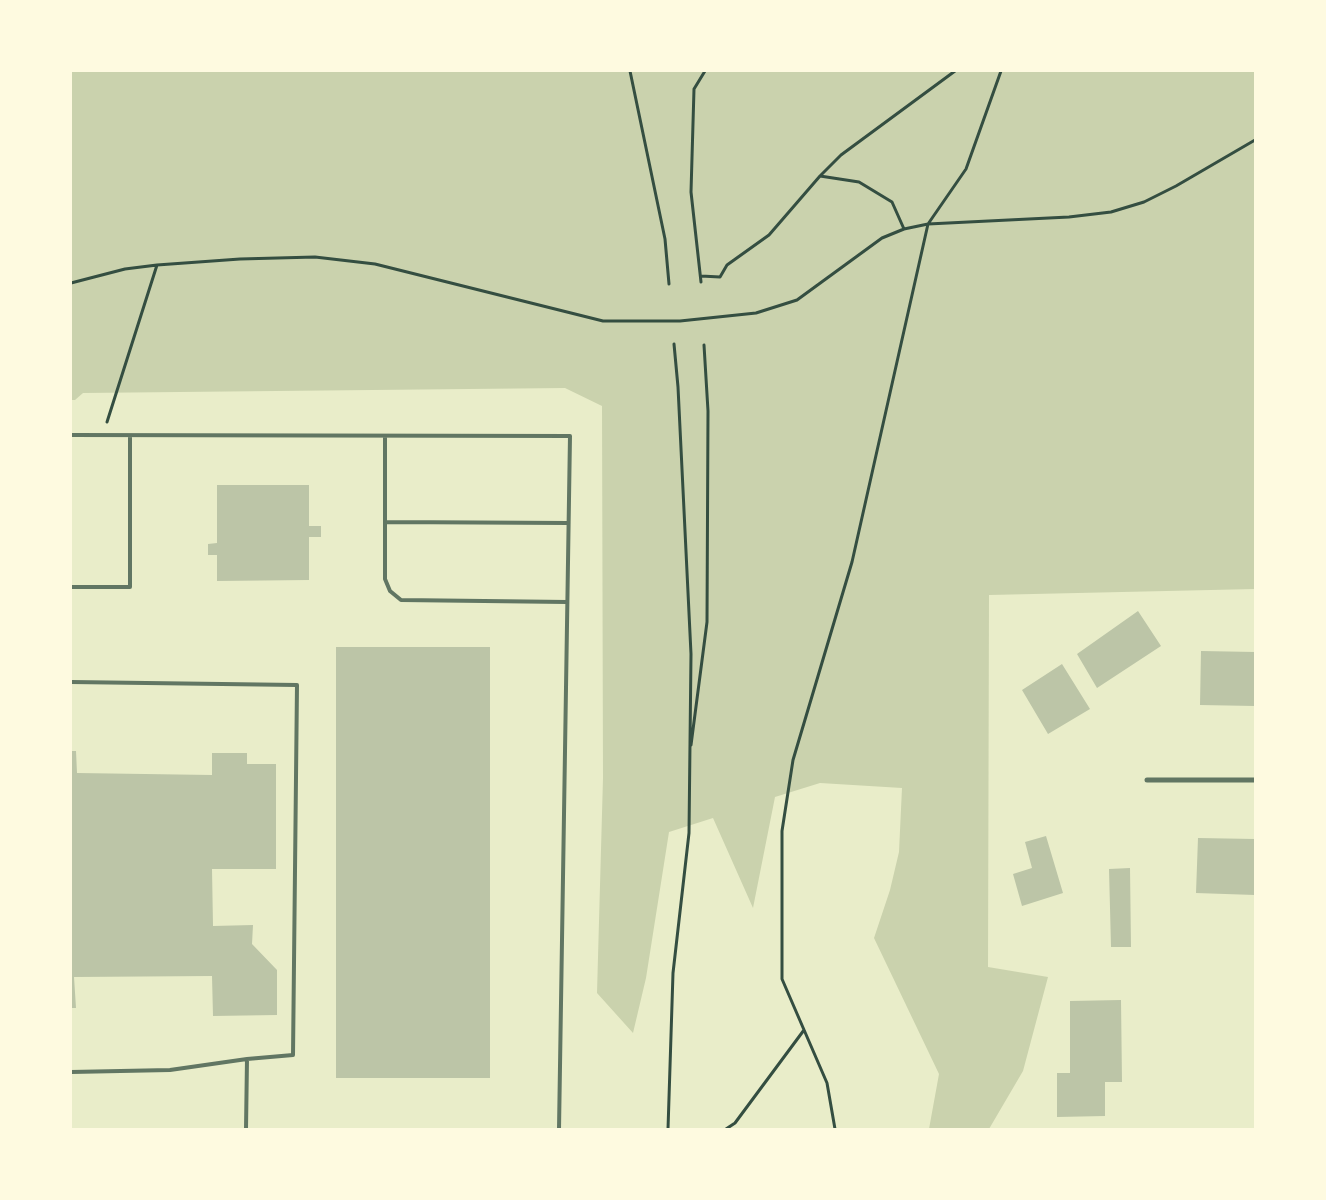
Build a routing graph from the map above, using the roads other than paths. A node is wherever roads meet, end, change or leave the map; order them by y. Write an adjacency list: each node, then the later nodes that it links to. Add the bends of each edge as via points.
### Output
1 (71, 436): 2 (lane)
2 (130, 436): 3 (lane); 6 (lane, via 130,588)
3 (385, 436): 4 (lane); 5 (lane, via 570,436)
4 (385, 522): 5 (lane); 7 (lane, via 385,579 390,591 401,600)
5 (568, 523): 7 (lane)
6 (71, 587)
7 (567, 602): 14 (lane)
8 (71, 682): 11 (lane, via 297,685 293,1055)
9 (1148, 780): 10 (street)
10 (1255, 780)
11 (246, 1059): 12 (lane, via 170,1070); 13 (lane)
12 (71, 1072)
13 (246, 1129)
14 (559, 1129)

